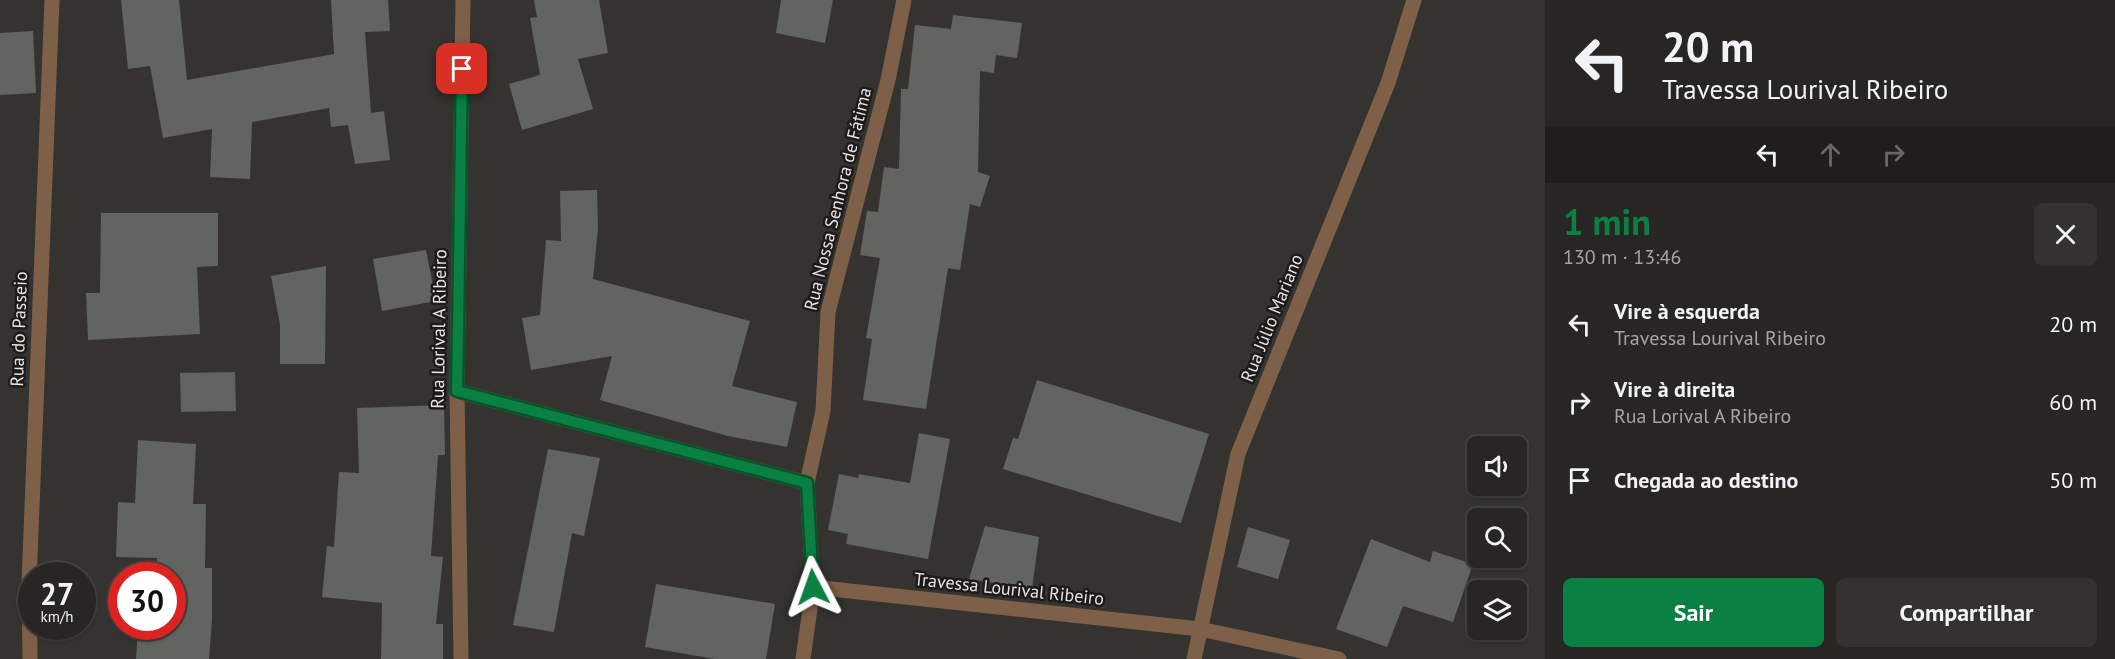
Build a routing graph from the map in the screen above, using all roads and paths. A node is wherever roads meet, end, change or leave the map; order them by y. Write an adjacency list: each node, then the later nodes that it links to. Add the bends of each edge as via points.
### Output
1 (52, 0): 9 (street, Rua do Passeio, via 29,583)
2 (463, 0): 5 (street, Rua Lorival A Ribeiro)
3 (904, 0): 6 (street, Rua Nossa Senhora de Fátima, via 888,80 828,312 823,411)
4 (1414, 0): 8 (street, Rua Júlio Mariano, via 1388,83 1238,454)
5 (457, 391): 6 (street); 10 (street, Rua Lorival A Ribeiro)
6 (807, 483): 7 (street, Rua Nossa Senhora de Fátima)
7 (813, 587): 8 (street, Travessa Lourival Ribeiro); 11 (street, Rua Nossa Senhora de Fátima)
8 (1200, 629): 12 (street, Rua Júlio Mariano); 13 (street, Travessa Lourival Ribeiro)
9 (30, 659)
10 (461, 659)
11 (803, 659)
12 (1194, 659)
13 (1339, 659)

